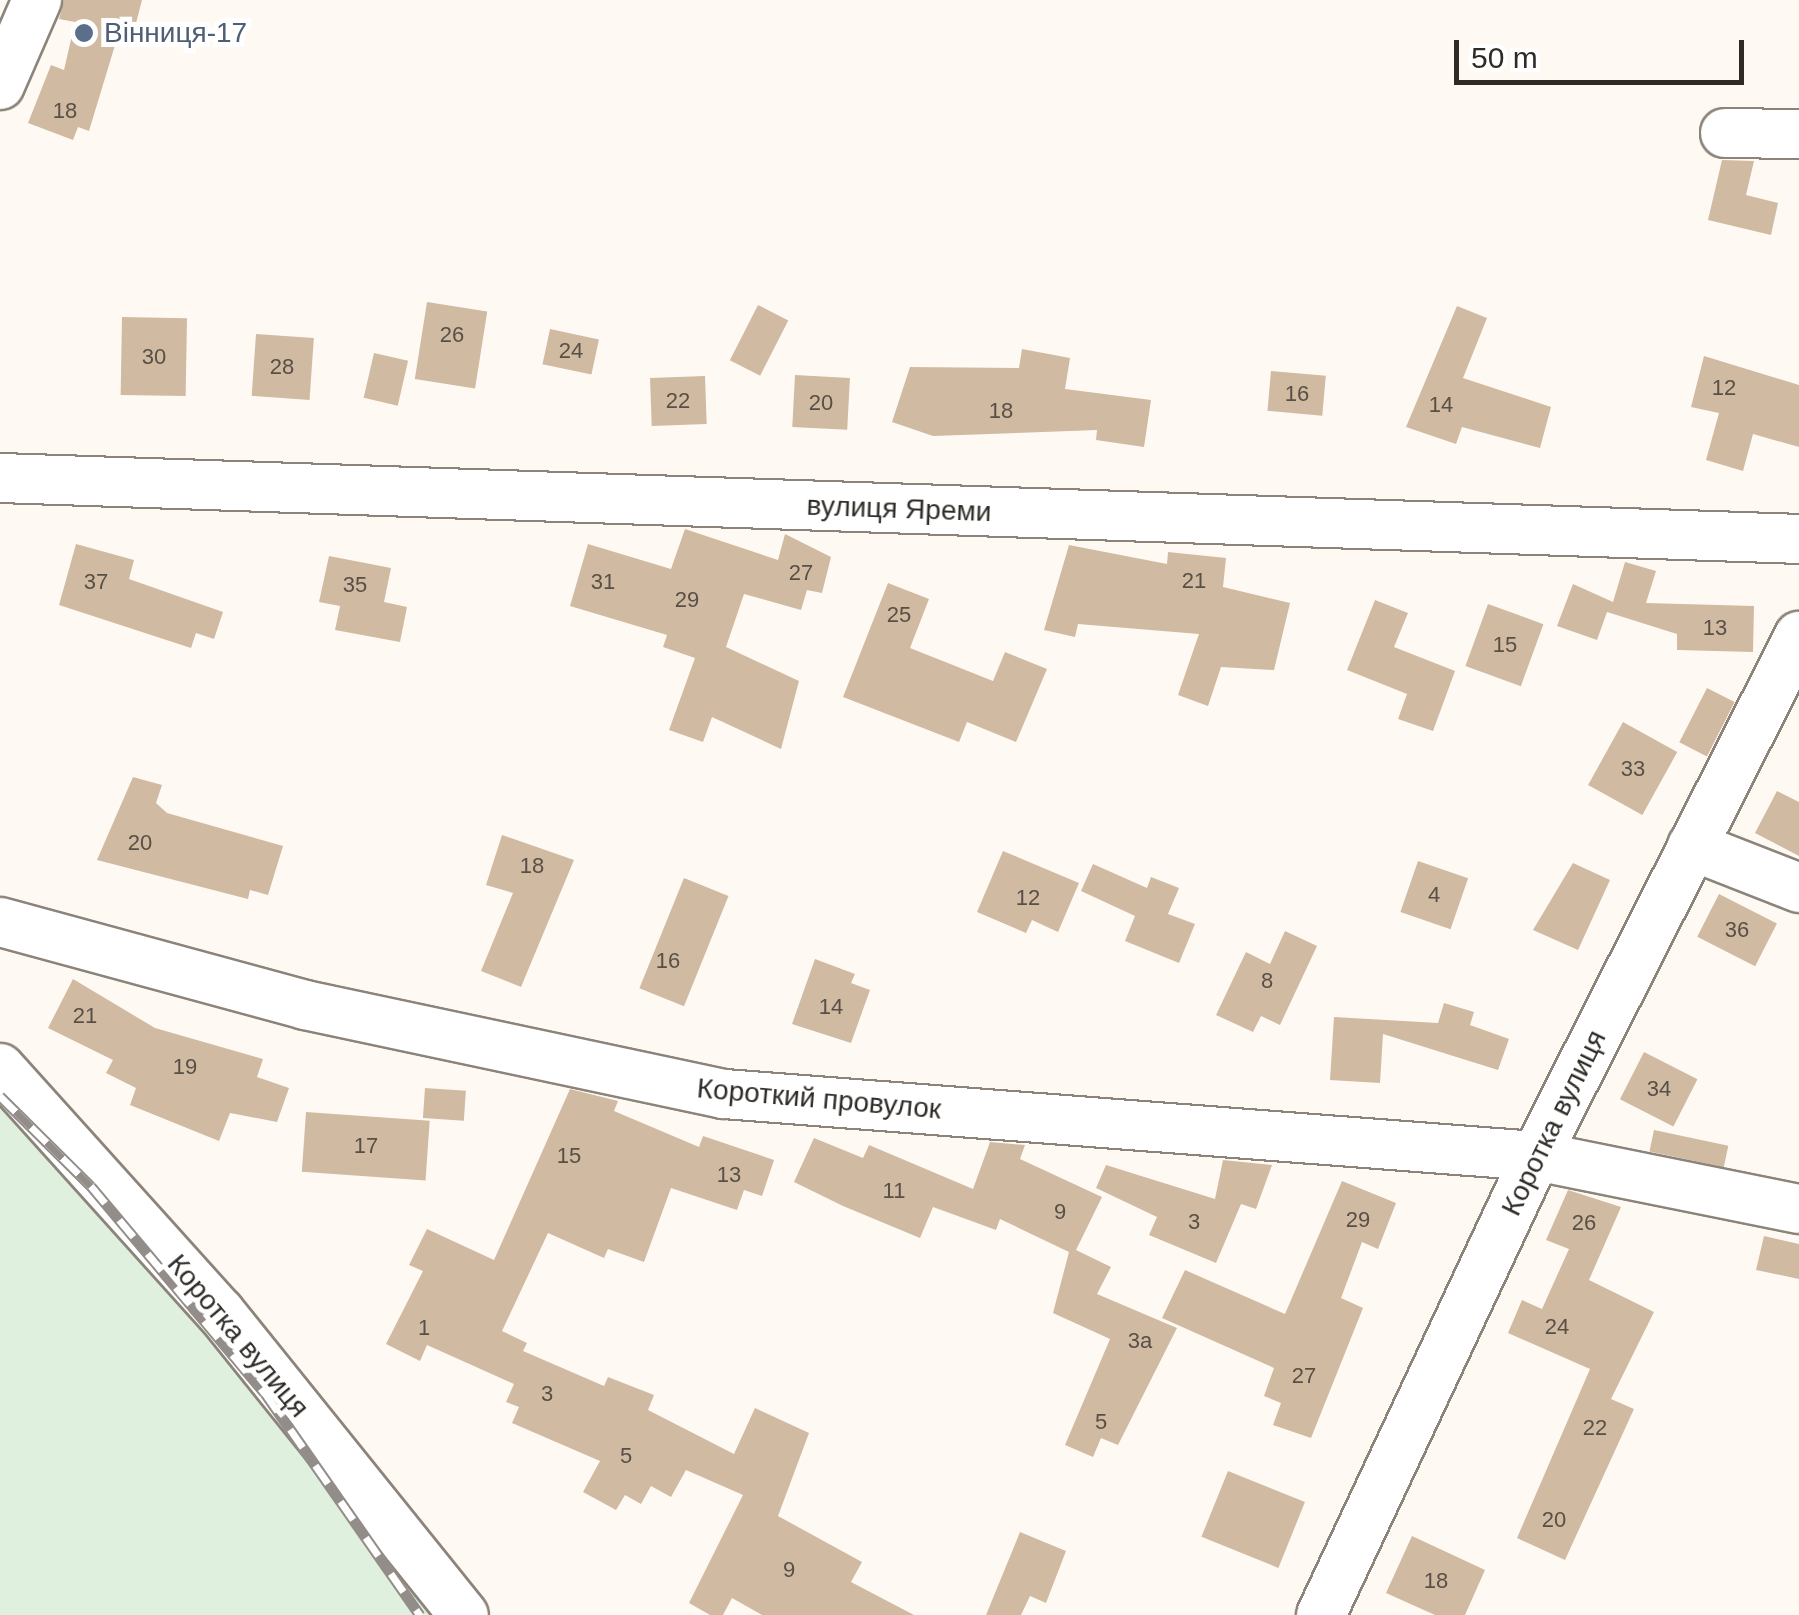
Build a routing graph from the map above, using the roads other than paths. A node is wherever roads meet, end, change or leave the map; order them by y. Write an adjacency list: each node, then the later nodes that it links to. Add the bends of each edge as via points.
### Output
1 (37, 0): 2 (street)
2 (0, 85)
3 (1725, 133): 4 (street)
4 (1799, 134)
5 (0, 478): 6 (street, вулиця Яреми)
6 (1799, 540)
7 (1799, 636): 8 (street, Коротка вулиця)
8 (1692, 846): 9 (street); 12 (street, Коротка вулиця)
9 (1799, 888)
10 (0, 922): 12 (street, Короткий провулок, via 305,1005 724,1094)
11 (0, 1068): 14 (street, Коротка вулиця, via 194,1282)
12 (1536, 1156): 13 (street, Короткий провулок); 15 (street, Коротка вулиця)
13 (1799, 1209)
14 (464, 1615)
15 (1320, 1615)

